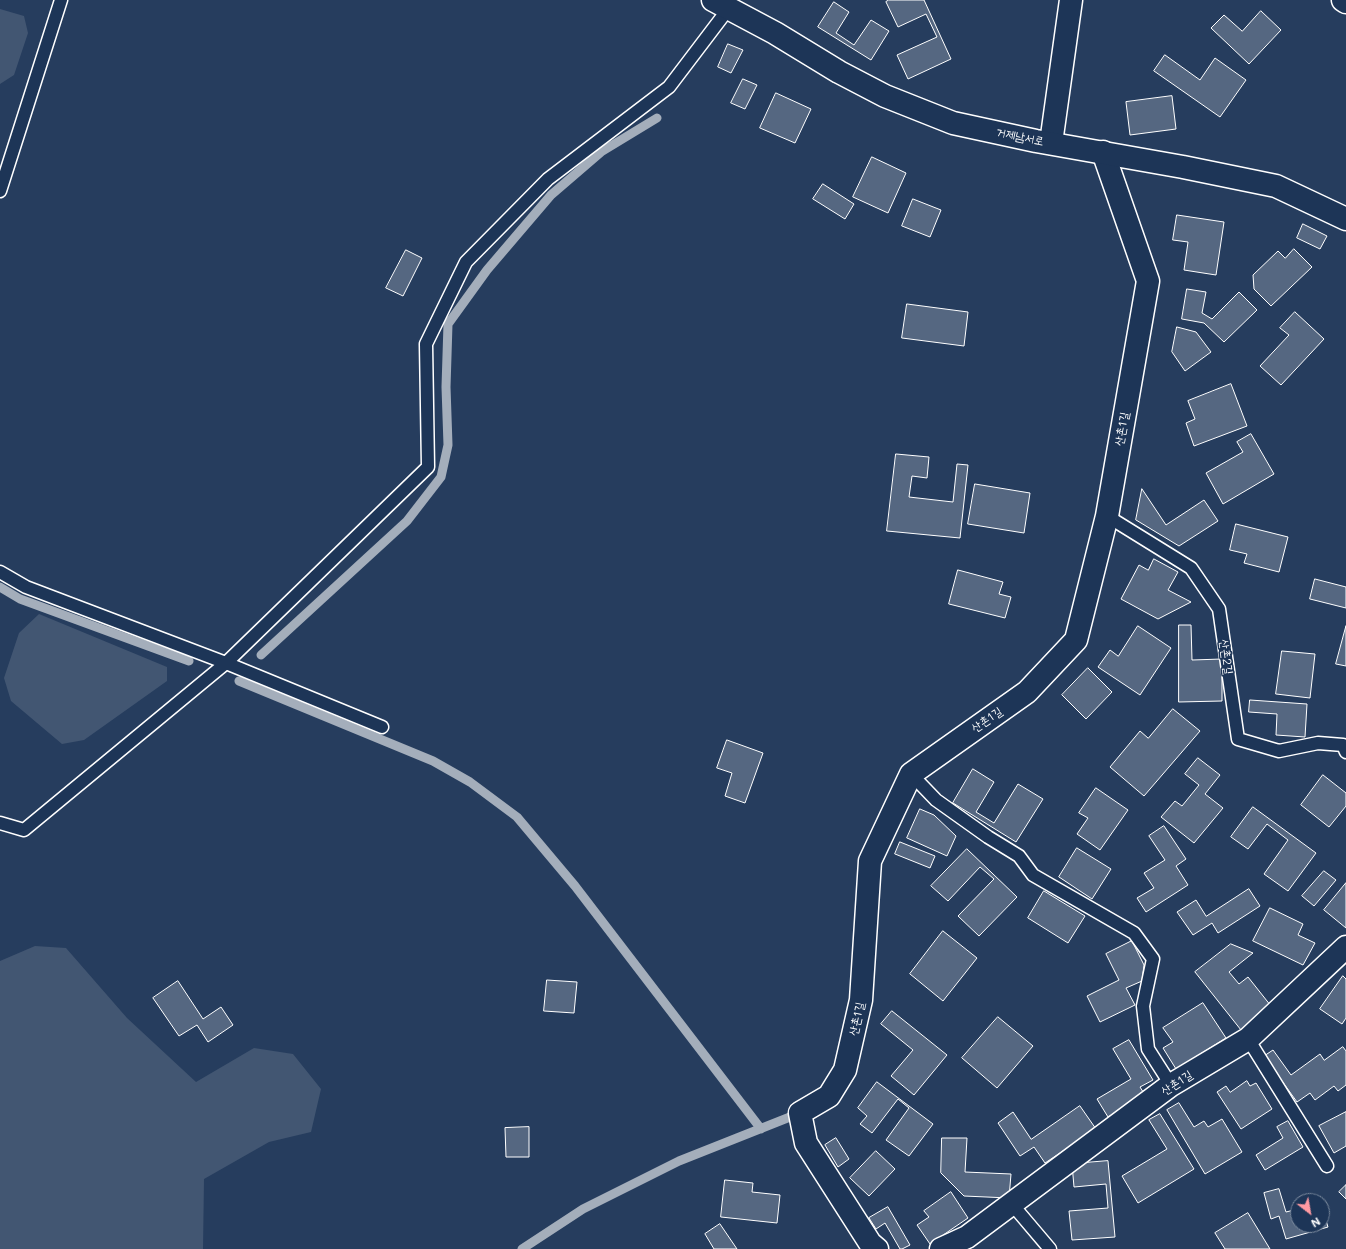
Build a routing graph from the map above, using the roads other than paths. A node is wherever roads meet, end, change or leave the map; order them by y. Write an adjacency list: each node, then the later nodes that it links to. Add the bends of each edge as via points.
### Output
1 (61, 0): 8 (lane)
2 (1071, 0): 6 (street)
3 (1343, 0): 4 (street)
4 (1346, 2)
5 (721, 4): 6 (street, 거제남서로, via 885,96 953,123); 12 (lane, via 669,87 548,179 466,262 426,344 428,467)
6 (1051, 143): 7 (street, 거제남서로)
7 (1103, 152): 9 (street, 거제남서로, via 1276,186); 10 (street, 산촌1길, via 1148,281)
8 (0, 191)
9 (1346, 219)
10 (1107, 516): 14 (lane, 산촌2길, via 1190,568 1219,609 1238,739 1279,751 1318,743 1343,745); 15 (street, 산촌1길, via 1076,640 1027,692)
11 (0, 572): 12 (lane, via 26,587)
12 (226, 663): 13 (lane); 16 (lane, via 24,830)
13 (382, 727)
14 (1346, 752)
15 (912, 774): 19 (lane, via 936,800 1018,856 1033,875 1134,933 1153,959 1143,1006 1148,1050); 22 (street, 산촌1길, via 870,861 862,1000 845,1070 829,1096 800,1113 806,1142 870,1243)
16 (0, 823)
17 (1346, 947): 18 (street, 산촌1길)
18 (1248, 1039): 19 (street, 산촌1길); 20 (lane)
19 (1171, 1085): 21 (street, 산촌1길)
20 (1327, 1166)
21 (1011, 1203): 23 (street, 산촌1길, via 966,1237); 24 (lane)
22 (877, 1249)
23 (941, 1249)
24 (1050, 1249)

